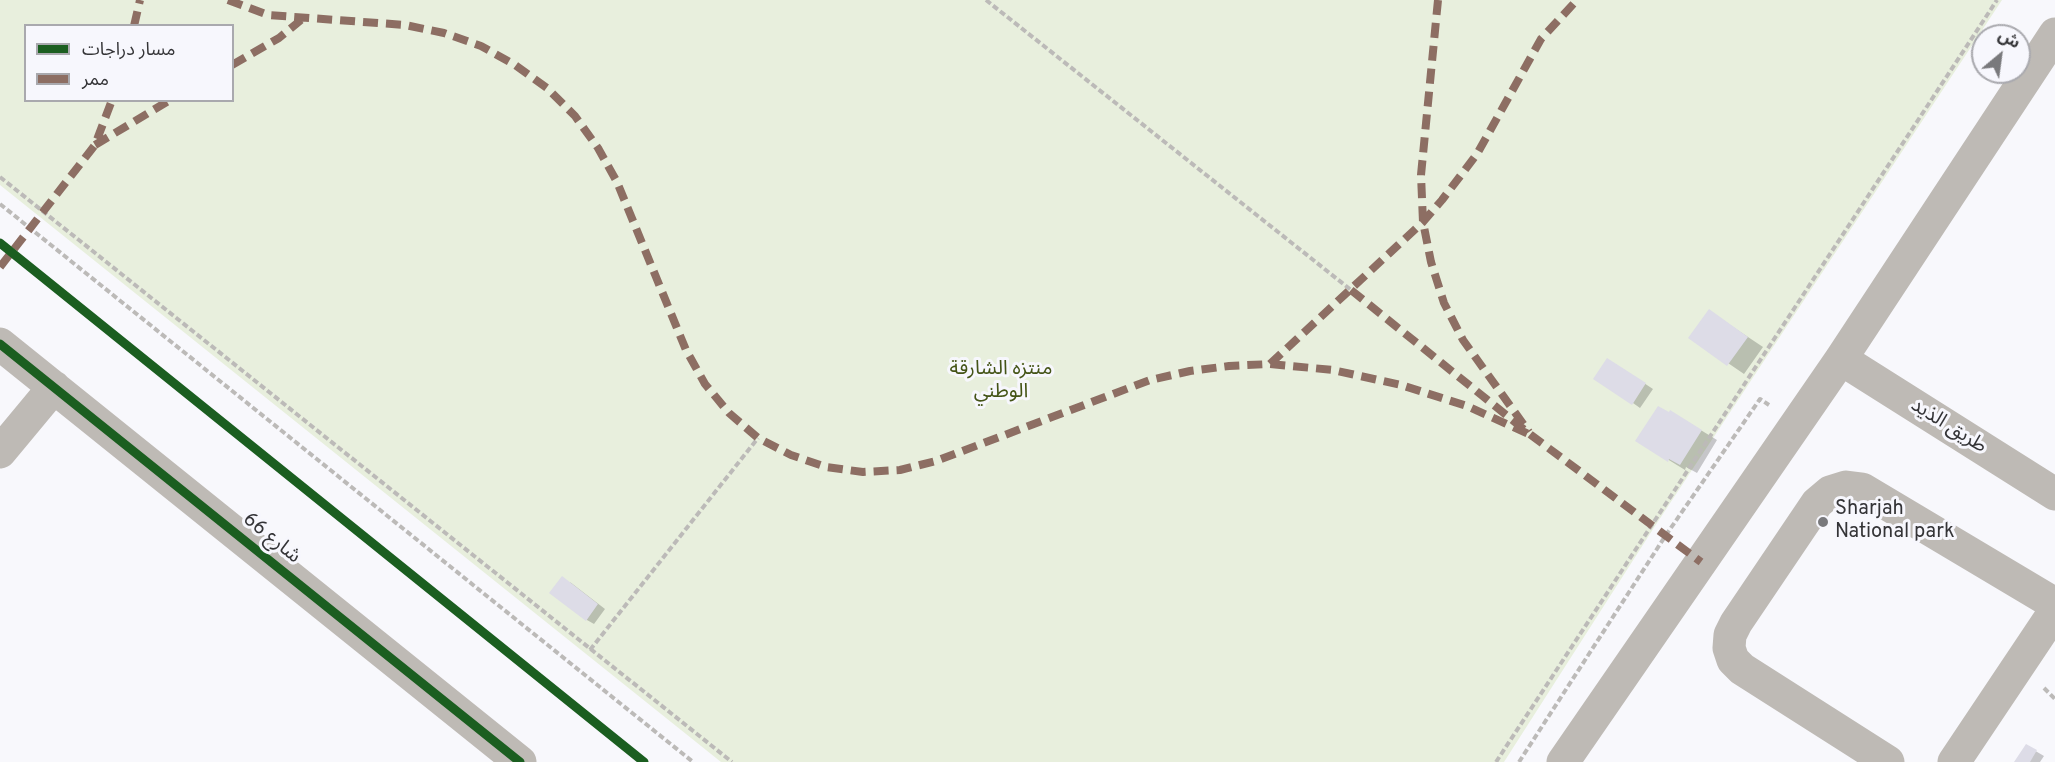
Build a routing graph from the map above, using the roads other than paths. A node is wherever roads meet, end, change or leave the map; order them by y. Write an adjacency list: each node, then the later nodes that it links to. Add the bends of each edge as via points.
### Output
1 (2055, 34): 3 (street)
2 (0, 344): 4 (street, شارع 66)
3 (1841, 359): 6 (street, طريق الذيد); 10 (street)
4 (54, 387): 5 (street); 9 (street, شارع 66)
5 (0, 452)
6 (2055, 494)
7 (2055, 604): 11 (street, via 1862,489 1846,487 1817,502 1736,623 1728,648 1742,669)
8 (2055, 611): 12 (street)
9 (520, 762)
10 (1563, 762)
11 (1888, 762)
12 (1954, 762)

